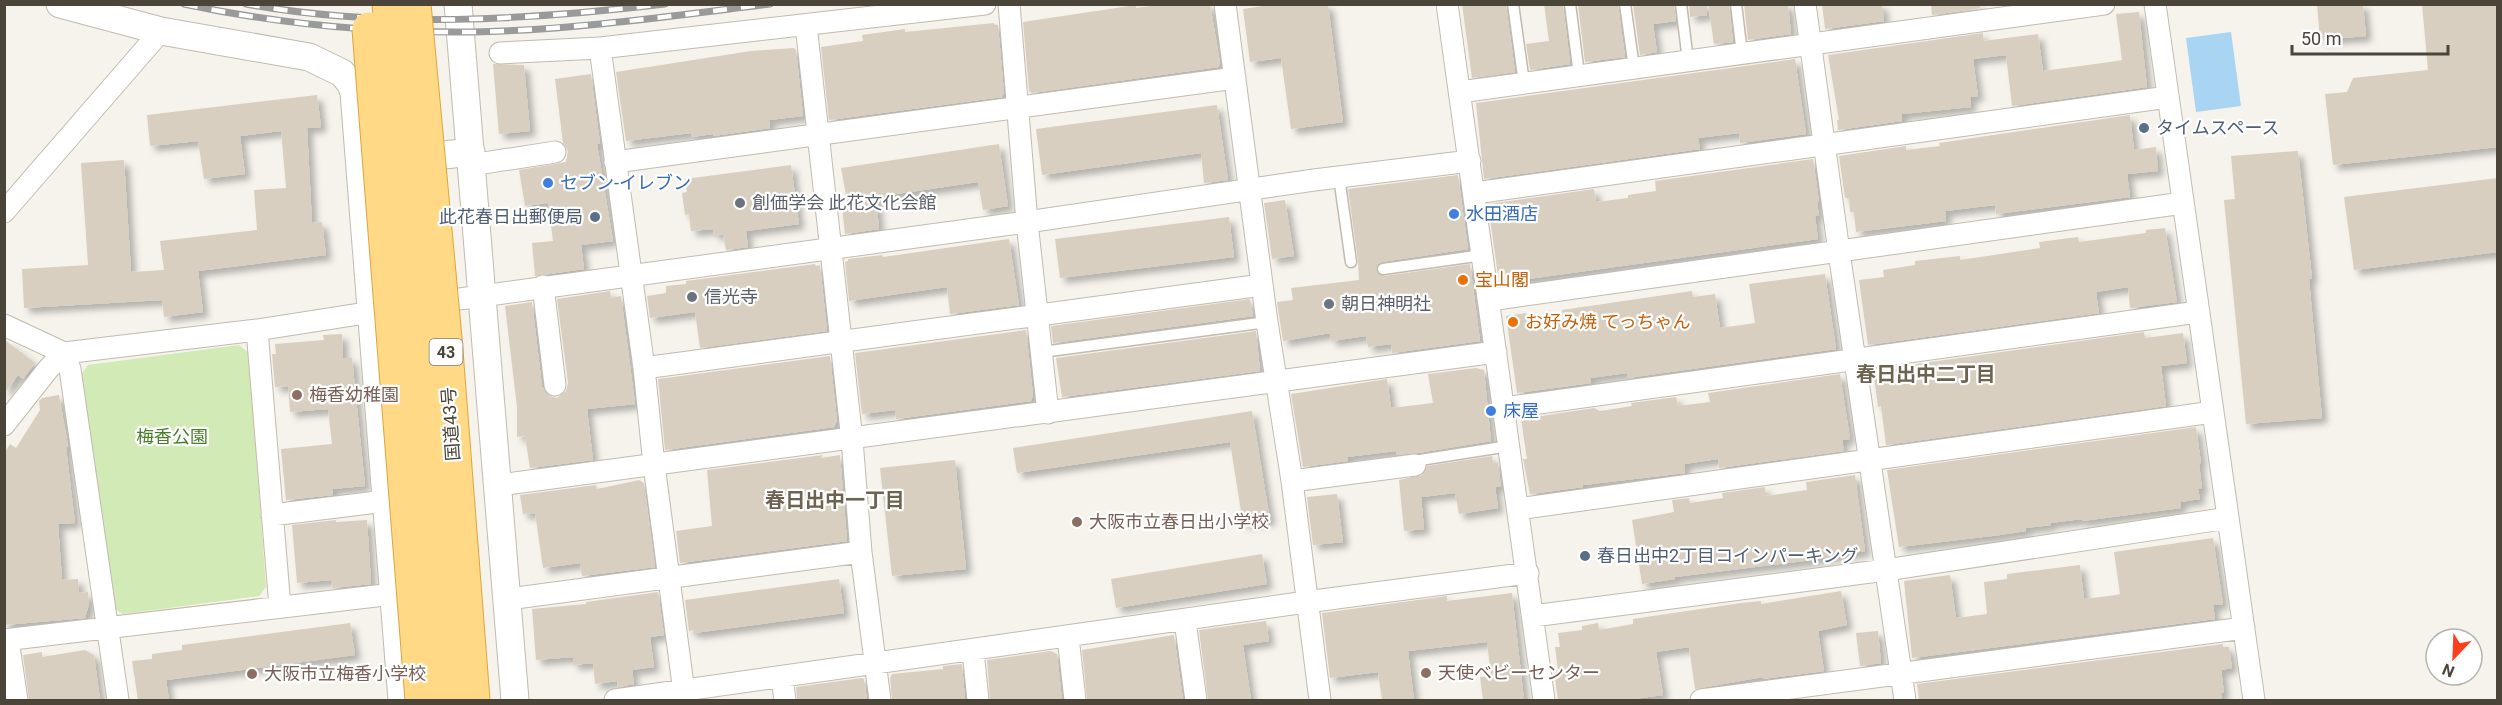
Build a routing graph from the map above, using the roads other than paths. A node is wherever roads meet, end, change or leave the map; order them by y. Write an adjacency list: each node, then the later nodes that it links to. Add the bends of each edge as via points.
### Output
1 (60, 4): 20 (street)
2 (366, 4): 107 (highway, bridge)
3 (389, 4): 108 (highway, 国道43号 / 43, bridge)
4 (414, 4): 109 (highway, 国道43号 / 43, bridge)
5 (437, 4): 110 (highway, 43)
6 (458, 4): 36 (street)
7 (985, 4): 19 (street)
8 (1009, 4): 32 (street)
9 (1225, 4): 28 (street)
10 (1447, 4): 30 (street)
11 (1513, 4): 29 (lane)
12 (1570, 4): 27 (lane)
13 (1625, 4): 26 (lane)
14 (1681, 4): 25 (lane)
15 (1736, 4): 24 (lane)
16 (1805, 4): 21 (street)
17 (2104, 4): 21 (street)
18 (2155, 4): 31 (street)
19 (806, 25): 22 (street); 33 (street)
20 (161, 31): 39 (street, via 298,54 336,69 348,78 354,93); 44 (street)
21 (1810, 44): 24 (street); 34 (street)
22 (600, 48): 23 (street); 38 (street)
23 (500, 53)
24 (1742, 54): 25 (street)
25 (1688, 61): 26 (street)
26 (1634, 68): 27 (street)
27 (1579, 75): 29 (street)
28 (1235, 78): 32 (street); 41 (street)
29 (1524, 83): 30 (street)
30 (1460, 92): 37 (street)
31 (2168, 97): 34 (street); 43 (street)
32 (1017, 109): 33 (street); 45 (street)
33 (818, 135): 38 (street); 46 (street)
34 (1825, 144): 42 (street); 47 (street)
35 (555, 152): 36 (street)
36 (471, 158): 39 (street); 54 (street)
37 (1470, 161): 40 (street); 42 (street)
38 (615, 162): 51 (street)
39 (359, 165): 56 (street)
40 (1339, 177): 41 (street); 49 (lane)
41 (1249, 190): 45 (street); 52 (street)
42 (1475, 194): 48 (street)
43 (2183, 203): 47 (street); 57 (street)
44 (4, 212)
45 (1027, 222): 46 (street); 58 (street)
46 (831, 249): 51 (street); 62 (street)
47 (1839, 252): 55 (street); 66 (street)
48 (1484, 255): 50 (lane); 55 (street)
49 (1351, 262)
50 (1383, 269)
51 (631, 275): 53 (street); 67 (street)
52 (1262, 285): 58 (street); 59 (street)
53 (543, 286): 54 (street, via 519,283); 69 (street)
54 (482, 294): 56 (street); 80 (street)
55 (1490, 300): 64 (street)
56 (370, 312): 61 (street); 81 (street)
57 (2198, 312): 66 (street); 71 (street)
58 (1038, 314): 62 (street); 63 (street)
59 (1267, 322): 63 (lane); 68 (street)
60 (4, 325): 65 (street)
61 (257, 330): 65 (street); 83 (street)
62 (840, 341): 67 (street); 74 (street)
63 (1042, 352): 72 (street)
64 (1496, 352): 68 (street); 70 (street)
65 (64, 353): 73 (street); 95 (street, via 70,369)
66 (1856, 359): 70 (street); 76 (street)
67 (644, 368): 77 (street)
68 (1276, 382): 72 (street); 79 (street)
69 (555, 385)
70 (1504, 408): 75 (street)
71 (2213, 412): 76 (street); 84 (street)
72 (1048, 413): 74 (street)
73 (4, 425)
74 (852, 440): 77 (street); 85 (street)
75 (1509, 446): 78 (lane, via 1420,460); 82 (street)
76 (1870, 459): 82 (street); 86 (street)
77 (654, 465): 80 (street); 88 (street)
78 (1415, 465): 79 (street)
79 (1292, 481): 91 (street)
80 (499, 485): 90 (street)
81 (385, 501): 83 (street); 89 (street)
82 (1518, 509): 87 (street)
83 (272, 515): 92 (street)
84 (2228, 518): 86 (street); 96 (street)
85 (861, 552): 88 (street); 100 (street)
86 (1886, 570): 93 (street); 101 (street)
87 (1528, 573): 91 (street); 93 (street)
88 (669, 578): 90 (street); 103 (street)
89 (393, 594): 92 (street); 106 (street)
90 (508, 599): 111 (street)
91 (1306, 602): 94 (street); 118 (street)
92 (280, 607): 95 (street)
93 (1533, 616): 119 (street)
94 (1185, 621): 97 (street); 117 (street)
95 (107, 628): 98 (street); 105 (street)
96 (2244, 628): 101 (street); 122 (street)
97 (1068, 637): 99 (street); 116 (street)
98 (6, 640): 104 (street)
99 (973, 651): 100 (street); 115 (street)
100 (875, 664): 102 (street); 114 (street)
101 (1901, 674): 120 (street); 121 (street)
102 (782, 678): 103 (street); 113 (street)
103 (685, 696): 112 (street)
104 (17, 700)
105 (118, 700)
106 (402, 700)
107 (422, 700)
108 (448, 700)
109 (473, 700)
110 (495, 700)
111 (515, 700)
112 (615, 700)
113 (785, 700)
114 (880, 700)
115 (978, 700)
116 (1075, 700)
117 (1196, 700)
118 (1320, 700)
119 (1544, 700)
120 (1701, 700)
121 (1905, 700)
122 (2254, 700)

